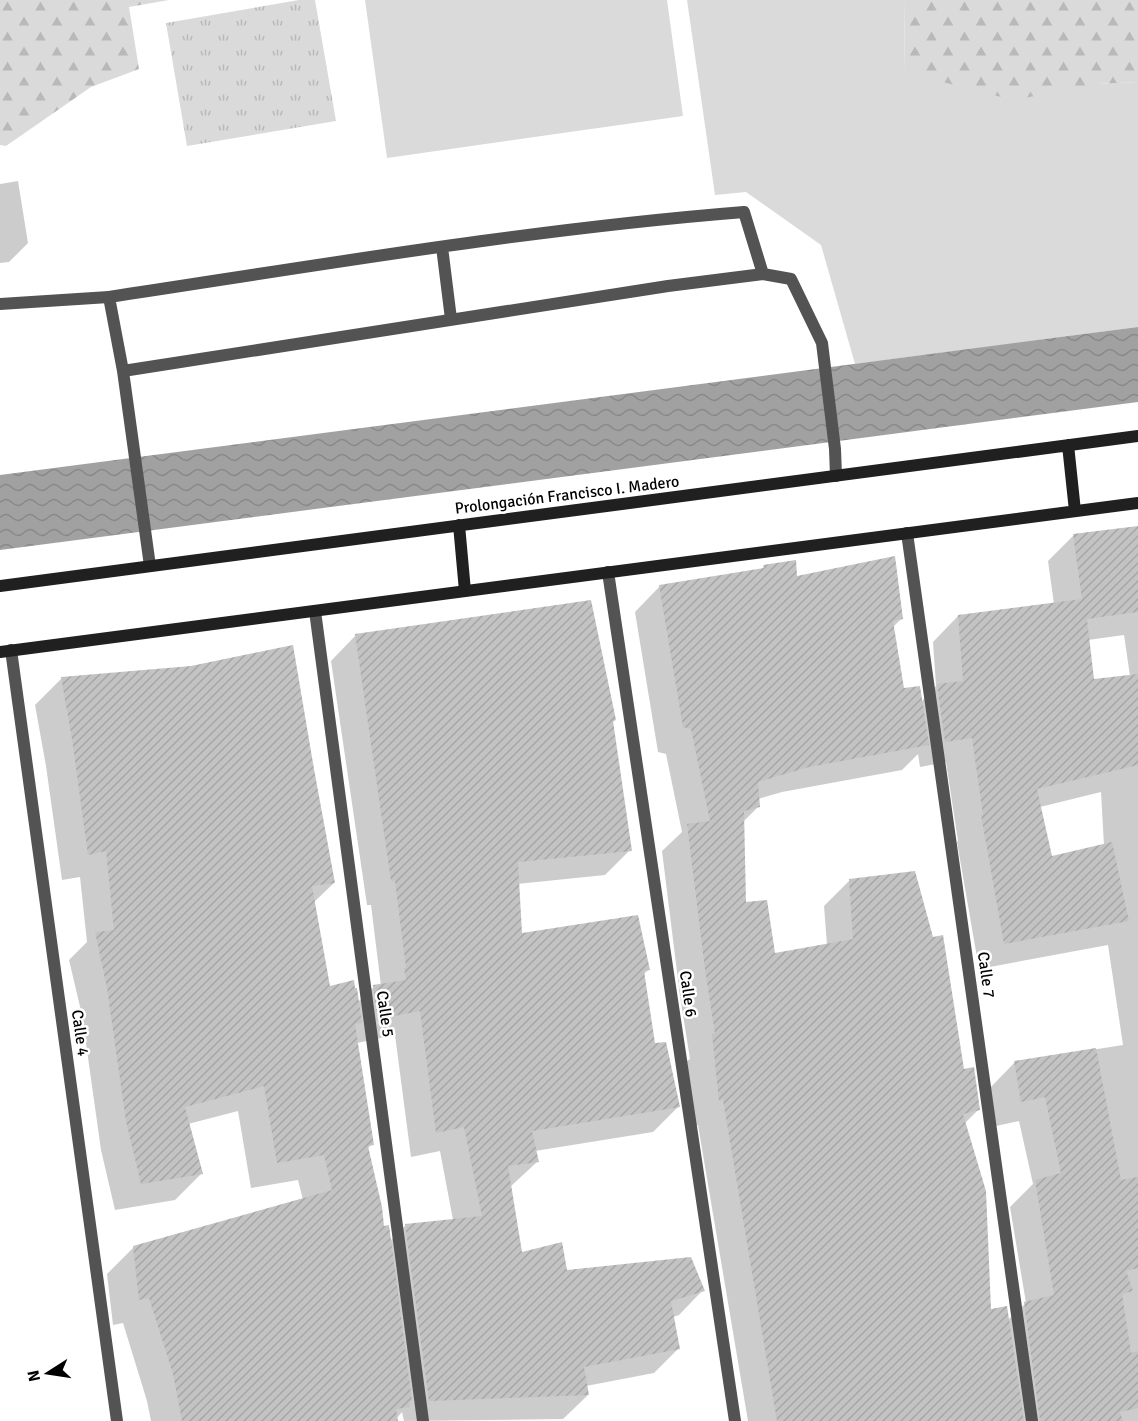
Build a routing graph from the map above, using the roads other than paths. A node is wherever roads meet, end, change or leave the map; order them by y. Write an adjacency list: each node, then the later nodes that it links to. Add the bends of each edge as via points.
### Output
1 (442, 247): 2 (street, via 744,212); 3 (street); 5 (street)
2 (763, 274): 5 (street); 9 (street, via 791,279 822,344)
3 (109, 297): 4 (street); 6 (street)
4 (0, 303)
5 (451, 319): 6 (street)
6 (123, 371): 14 (street)
7 (1138, 436): 8 (street, Prolongación Francisco I. Madero)
8 (1068, 445): 9 (street, Prolongación Francisco I. Madero); 11 (street)
9 (836, 476): 12 (street, Prolongación Francisco I. Madero)
10 (1138, 502): 11 (street)
11 (1075, 511): 13 (street)
12 (459, 525): 14 (street, Prolongación Francisco I. Madero); 17 (street)
13 (907, 533): 15 (street); 23 (street, Calle 7)
14 (150, 567): 16 (street, Prolongación Francisco I. Madero)
15 (608, 572): 17 (street); 22 (street, Calle 6)
16 (0, 586)
17 (465, 591): 18 (street)
18 (315, 611): 19 (street); 21 (street, Calle 5)
19 (6, 651): 20 (street, Calle 4)
20 (117, 1421)
21 (423, 1421)
22 (735, 1421)
23 (1032, 1421)

